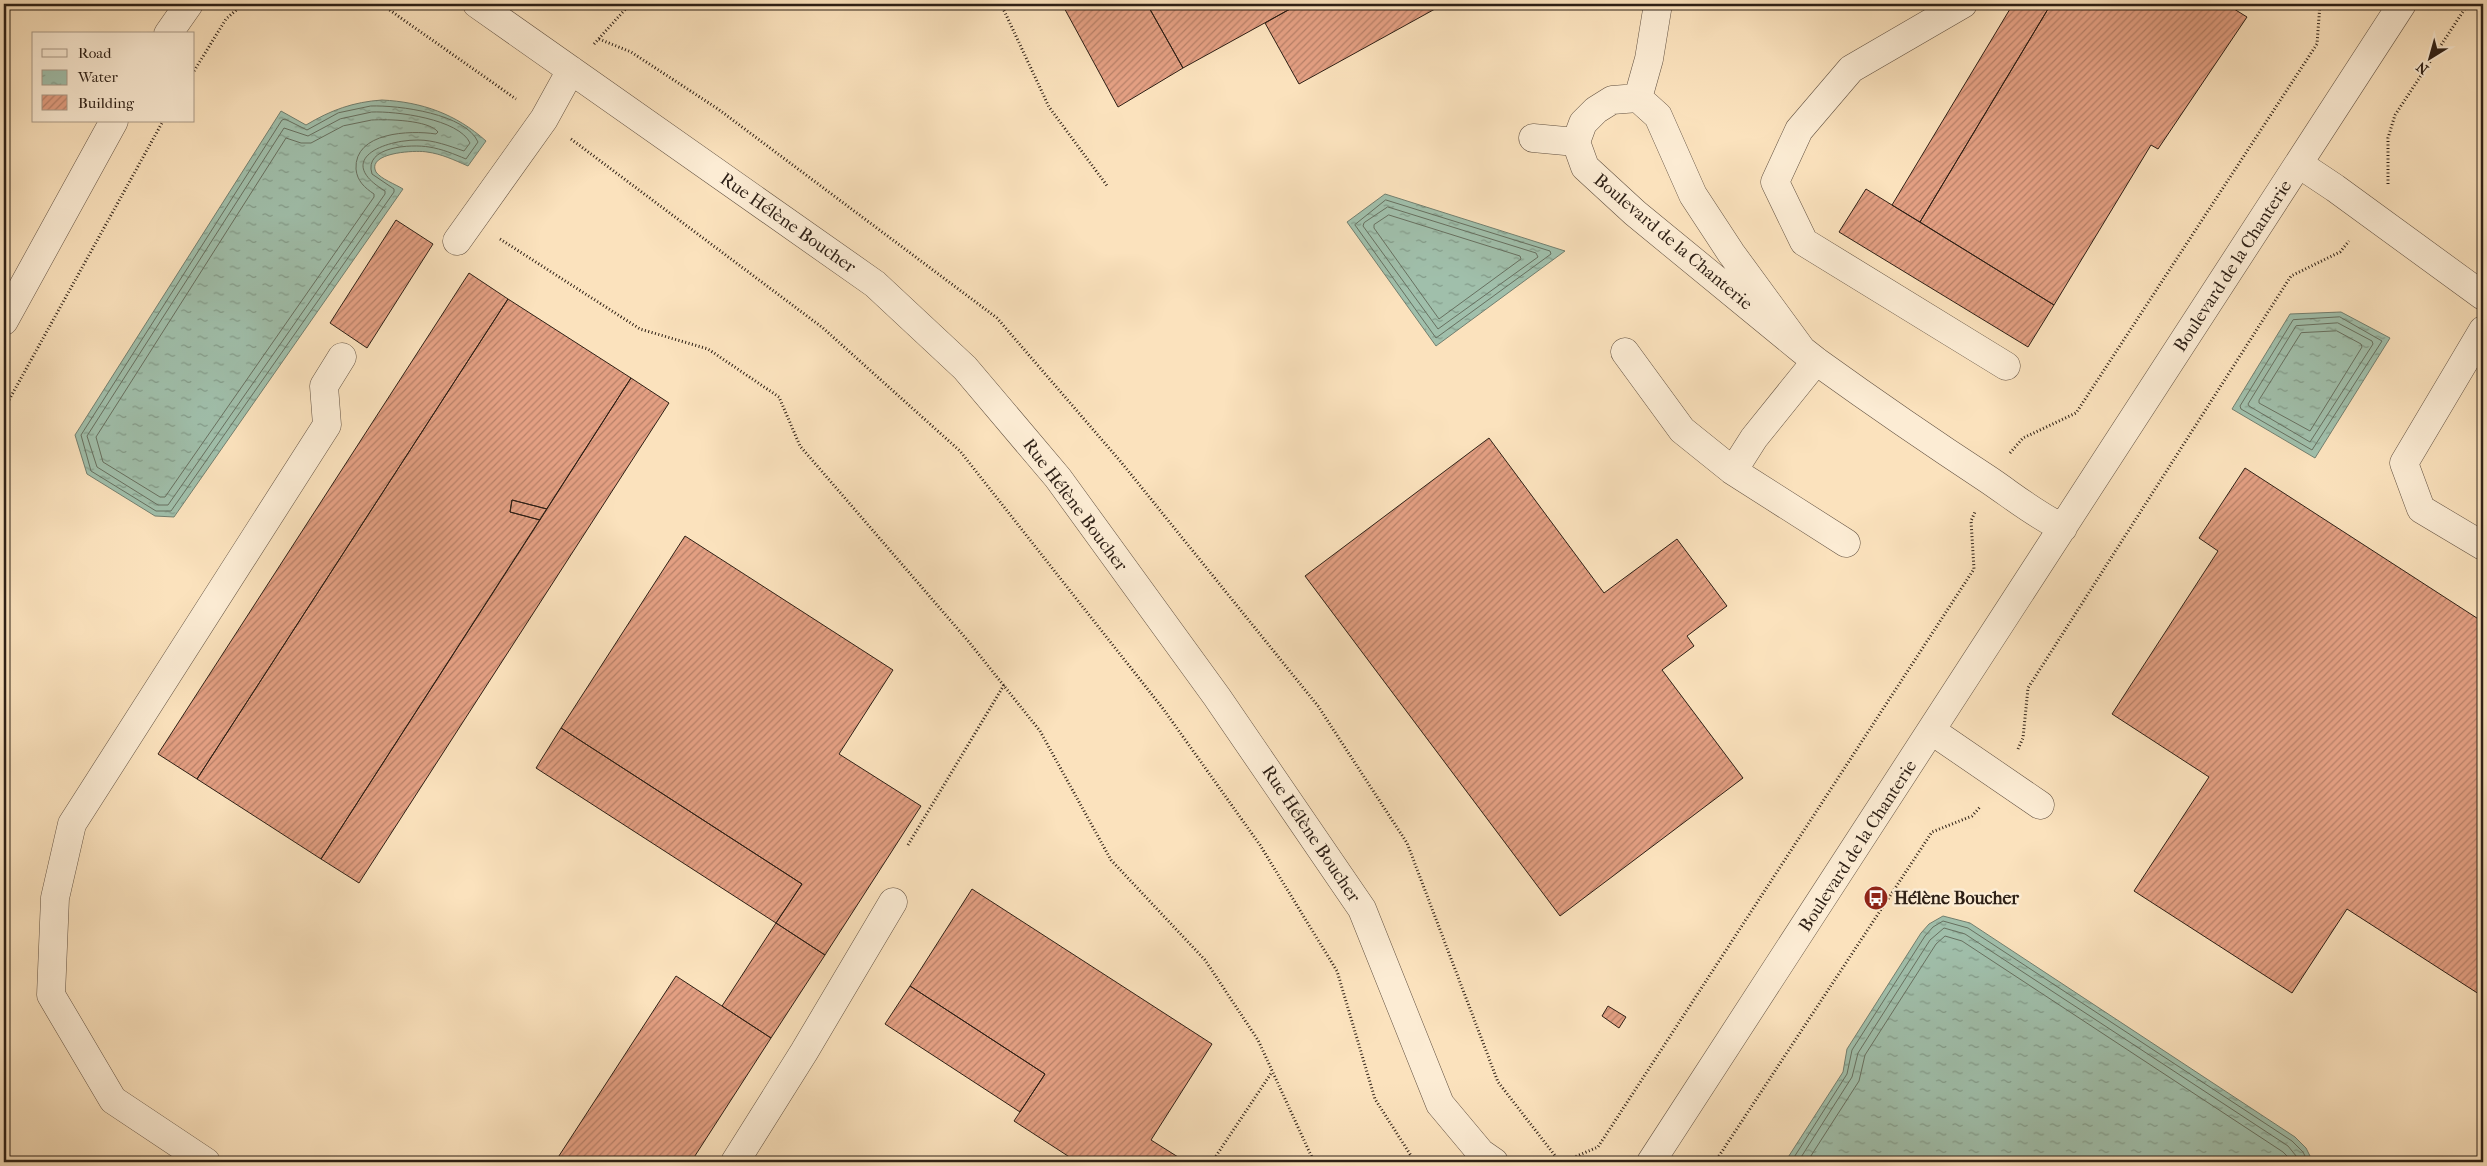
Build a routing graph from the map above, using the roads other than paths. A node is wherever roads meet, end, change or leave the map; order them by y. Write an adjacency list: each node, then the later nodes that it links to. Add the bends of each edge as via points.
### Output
1 (189, 4): 6 (street)
2 (477, 4): 7 (street, Rue Hélène Boucher)
3 (1658, 4): 8 (street)
4 (1963, 4): 20 (street, via 1851,69 1799,130 1775,182 1804,242)
5 (2402, 4): 12 (street, Boulevard de la Chanterie)
6 (169, 32)
7 (571, 70): 13 (street, via 544,119); 30 (street, Rue Hélène Boucher, via 875,284 965,368 1058,478 1217,697 1362,909 1440,1104 1481,1153)
8 (1638, 98): 11 (street, via 1612,100 1596,110 1582,123); 18 (street, Boulevard de la Chanterie, via 1658,116 1693,195)
9 (113, 122): 15 (street)
10 (1533, 138): 11 (street)
11 (1576, 142): 18 (street, Boulevard de la Chanterie, via 1585,167 1635,213)
12 (2299, 164): 14 (street); 22 (street, Boulevard de la Chanterie)
13 (464, 231)
14 (2483, 296)
15 (4, 321)
16 (2483, 330): 24 (street, via 2404,463 2421,509)
17 (1625, 352): 21 (street, via 1682,430)
18 (1809, 356): 21 (street); 22 (street, Boulevard de la Chanterie, via 1905,426 2041,517)
19 (342, 357): 28 (street, via 324,386 327,425 72,824 55,898 51,996 113,1100)
20 (2006, 366)
21 (1733, 470): 23 (street)
22 (2064, 528): 25 (street, Boulevard de la Chanterie)
23 (1846, 544)
24 (2483, 546)
25 (1932, 731): 26 (street); 31 (street, Boulevard de la Chanterie)
26 (2040, 806)
27 (893, 902): 29 (street)
28 (206, 1162)
29 (735, 1162)
30 (1494, 1162)
31 (1651, 1162)

